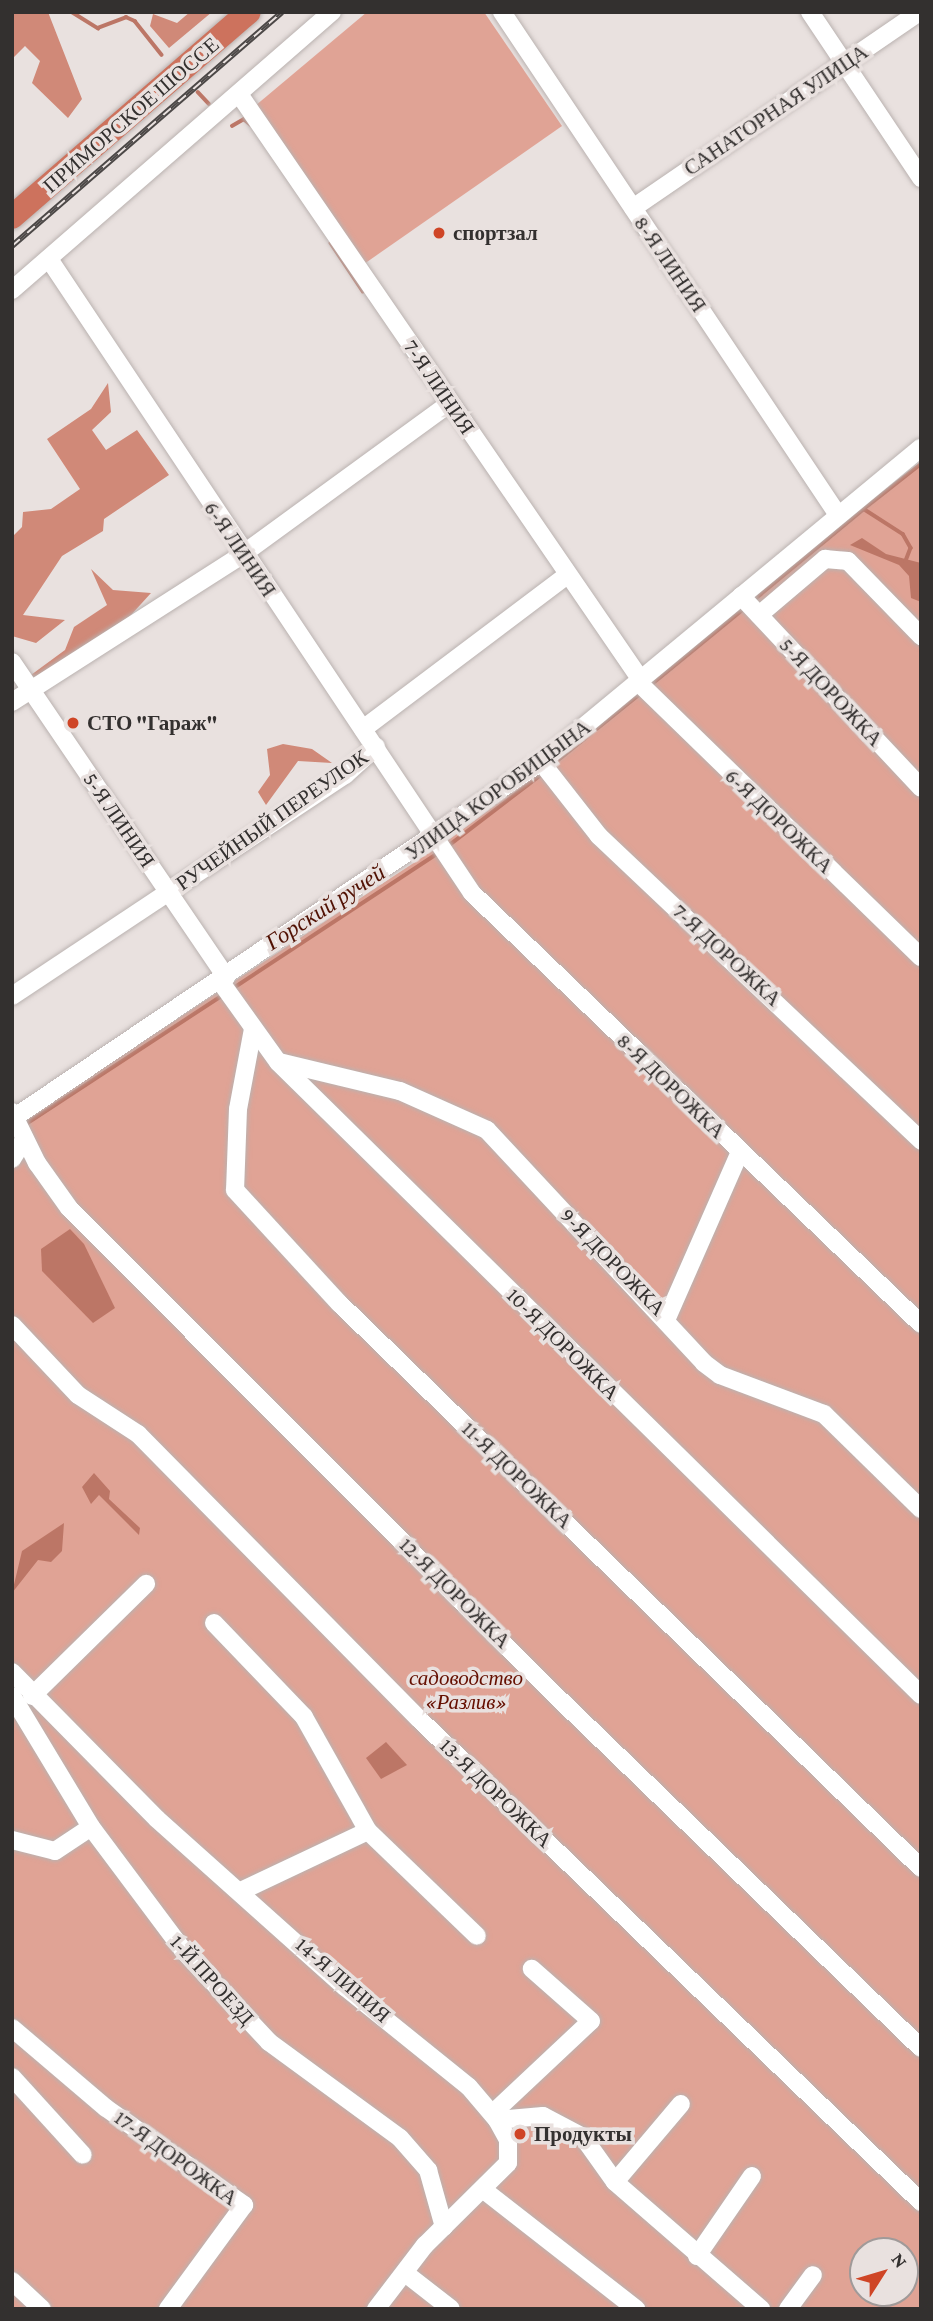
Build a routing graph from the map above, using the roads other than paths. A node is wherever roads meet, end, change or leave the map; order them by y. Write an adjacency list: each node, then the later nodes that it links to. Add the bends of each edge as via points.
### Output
1 (229, 12): 10 (highway, ПРИМОРСКОЕ ШОССЕ)
2 (249, 12): 12 (highway, ПРИМОРСКОЕ ШОССЕ)
3 (332, 12): 8 (street)
4 (502, 12): 11 (street, 8-Я ЛИНИЯ)
5 (810, 12): 7 (street)
6 (919, 12): 7 (street, САНАТОРНАЯ УЛИЦА)
7 (844, 63): 9 (street); 11 (street, САНАТОРНАЯ УЛИЦА)
8 (239, 93): 13 (street); 15 (street, 7-Я ЛИНИЯ)
9 (921, 178)
10 (12, 202)
11 (633, 208): 17 (street, 8-Я ЛИНИЯ)
12 (12, 217)
13 (49, 259): 14 (street); 18 (street, 6-Я ЛИНИЯ)
14 (12, 290)
15 (450, 403): 18 (street); 19 (street, 7-Я ЛИНИЯ)
16 (921, 448): 17 (street, УЛИЦА КОРОБИЦЫНА)
17 (838, 515): 20 (street, УЛИЦА КОРОБИЦЫНА)
18 (243, 554): 25 (street); 27 (street, 6-Я ЛИНИЯ)
19 (567, 575): 24 (street, 7-Я ЛИНИЯ); 27 (street)
20 (741, 596): 21 (street, 5-Я ДОРОЖКА); 24 (street, УЛИЦА КОРОБИЦЫНА)
21 (759, 615): 22 (street, via 825,559 848,561); 30 (street, 5-Я ДОРОЖКА)
22 (921, 636)
23 (12, 662): 25 (street, 5-Я ЛИНИЯ)
24 (640, 681): 29 (street, УЛИЦА КОРОБИЦЫНА); 33 (street, 6-Я ДОРОЖКА)
25 (31, 689): 26 (street); 32 (street, 5-Я ЛИНИЯ)
26 (12, 702)
27 (363, 729): 28 (street, 6-Я ЛИНИЯ)
28 (376, 747): 31 (street, 6-Я ЛИНИЯ); 32 (street, РУЧЕЙНЫЙ ПЕРЕУЛОК)
29 (541, 762): 31 (street, УЛИЦА КОРОБИЦЫНА); 40 (street, 7-Я ДОРОЖКА, via 599,836)
30 (921, 788)
31 (437, 836): 34 (street, УЛИЦА КОРОБИЦЫНА); 41 (street, 8-Я ДОРОЖКА, via 472,893 519,943)
32 (168, 892): 34 (street, 5-Я ЛИНИЯ); 35 (street, РУЧЕЙНЫЙ ПЕРЕУЛОК)
33 (921, 957)
34 (223, 979): 36 (street, 10-Я ДОРОЖКА); 38 (street, УЛИЦА КОРОБИЦЫНА)
35 (12, 996)
36 (253, 1029): 37 (street, 10-Я ДОРОЖКА); 56 (street, 11-Я ДОРОЖКА, via 238,1109 235,1190 339,1303)
37 (278, 1062): 43 (street, 9-Я ДОРОЖКА, via 400,1091 487,1130); 50 (street, 10-Я ДОРОЖКА)
38 (13, 1116): 39 (street, 12-Я ДОРОЖКА)
39 (24, 1140): 42 (street); 61 (street, 12-Я ДОРОЖКА, via 79,1218 553,1693)
40 (921, 1141)
41 (740, 1152): 43 (street); 44 (street, 8-Я ДОРОЖКА)
42 (12, 1159)
43 (667, 1318): 46 (street, 9-Я ДОРОЖКА, via 720,1375 824,1414)
44 (921, 1324)
45 (12, 1325): 69 (street, 13-Я ДОРОЖКА, via 78,1395 138,1434 419,1720)
46 (921, 1509)
47 (146, 1584): 52 (street)
48 (215, 1623): 54 (street, via 304,1717)
49 (12, 1672): 52 (street, 14-Я ЛИНИЯ)
50 (921, 1695)
51 (12, 1696): 53 (street, 1-Й ПРОЕЗД)
52 (32, 1696): 57 (street, 14-Я ЛИНИЯ)
53 (90, 1827): 55 (street, via 55,1851); 70 (street, 1-Й ПРОЕЗД, via 183,1950 268,2042 390,2131 421,2162)
54 (368, 1831): 57 (street); 58 (street)
55 (12, 1840)
56 (921, 1868)
57 (241, 1892): 64 (street, 14-Я ЛИНИЯ)
58 (477, 1936)
59 (532, 1969): 64 (street, via 591,2021)
60 (12, 2028): 76 (street, 17-Я ДОРОЖКА, via 106,2108 244,2205)
61 (921, 2048)
62 (12, 2077): 65 (street)
63 (681, 2104): 67 (street)
64 (495, 2116): 67 (street, via 542,2116 583,2137); 68 (street, 14-Я ЛИНИЯ, via 508,2140 508,2163)
65 (83, 2154)
66 (752, 2176): 71 (street)
67 (615, 2182): 71 (street)
68 (485, 2190): 70 (street, 14-Я ЛИНИЯ); 79 (street)
69 (921, 2202)
70 (443, 2227): 72 (street, 14-Я ЛИНИЯ)
71 (697, 2256): 80 (street)
72 (405, 2273): 77 (street, 14-Я ЛИНИЯ); 78 (street)
73 (813, 2275): 81 (street)
74 (12, 2281): 75 (street)
75 (42, 2309)
76 (167, 2309)
77 (376, 2309)
78 (451, 2309)
79 (636, 2309)
80 (761, 2309)
81 (788, 2309)

